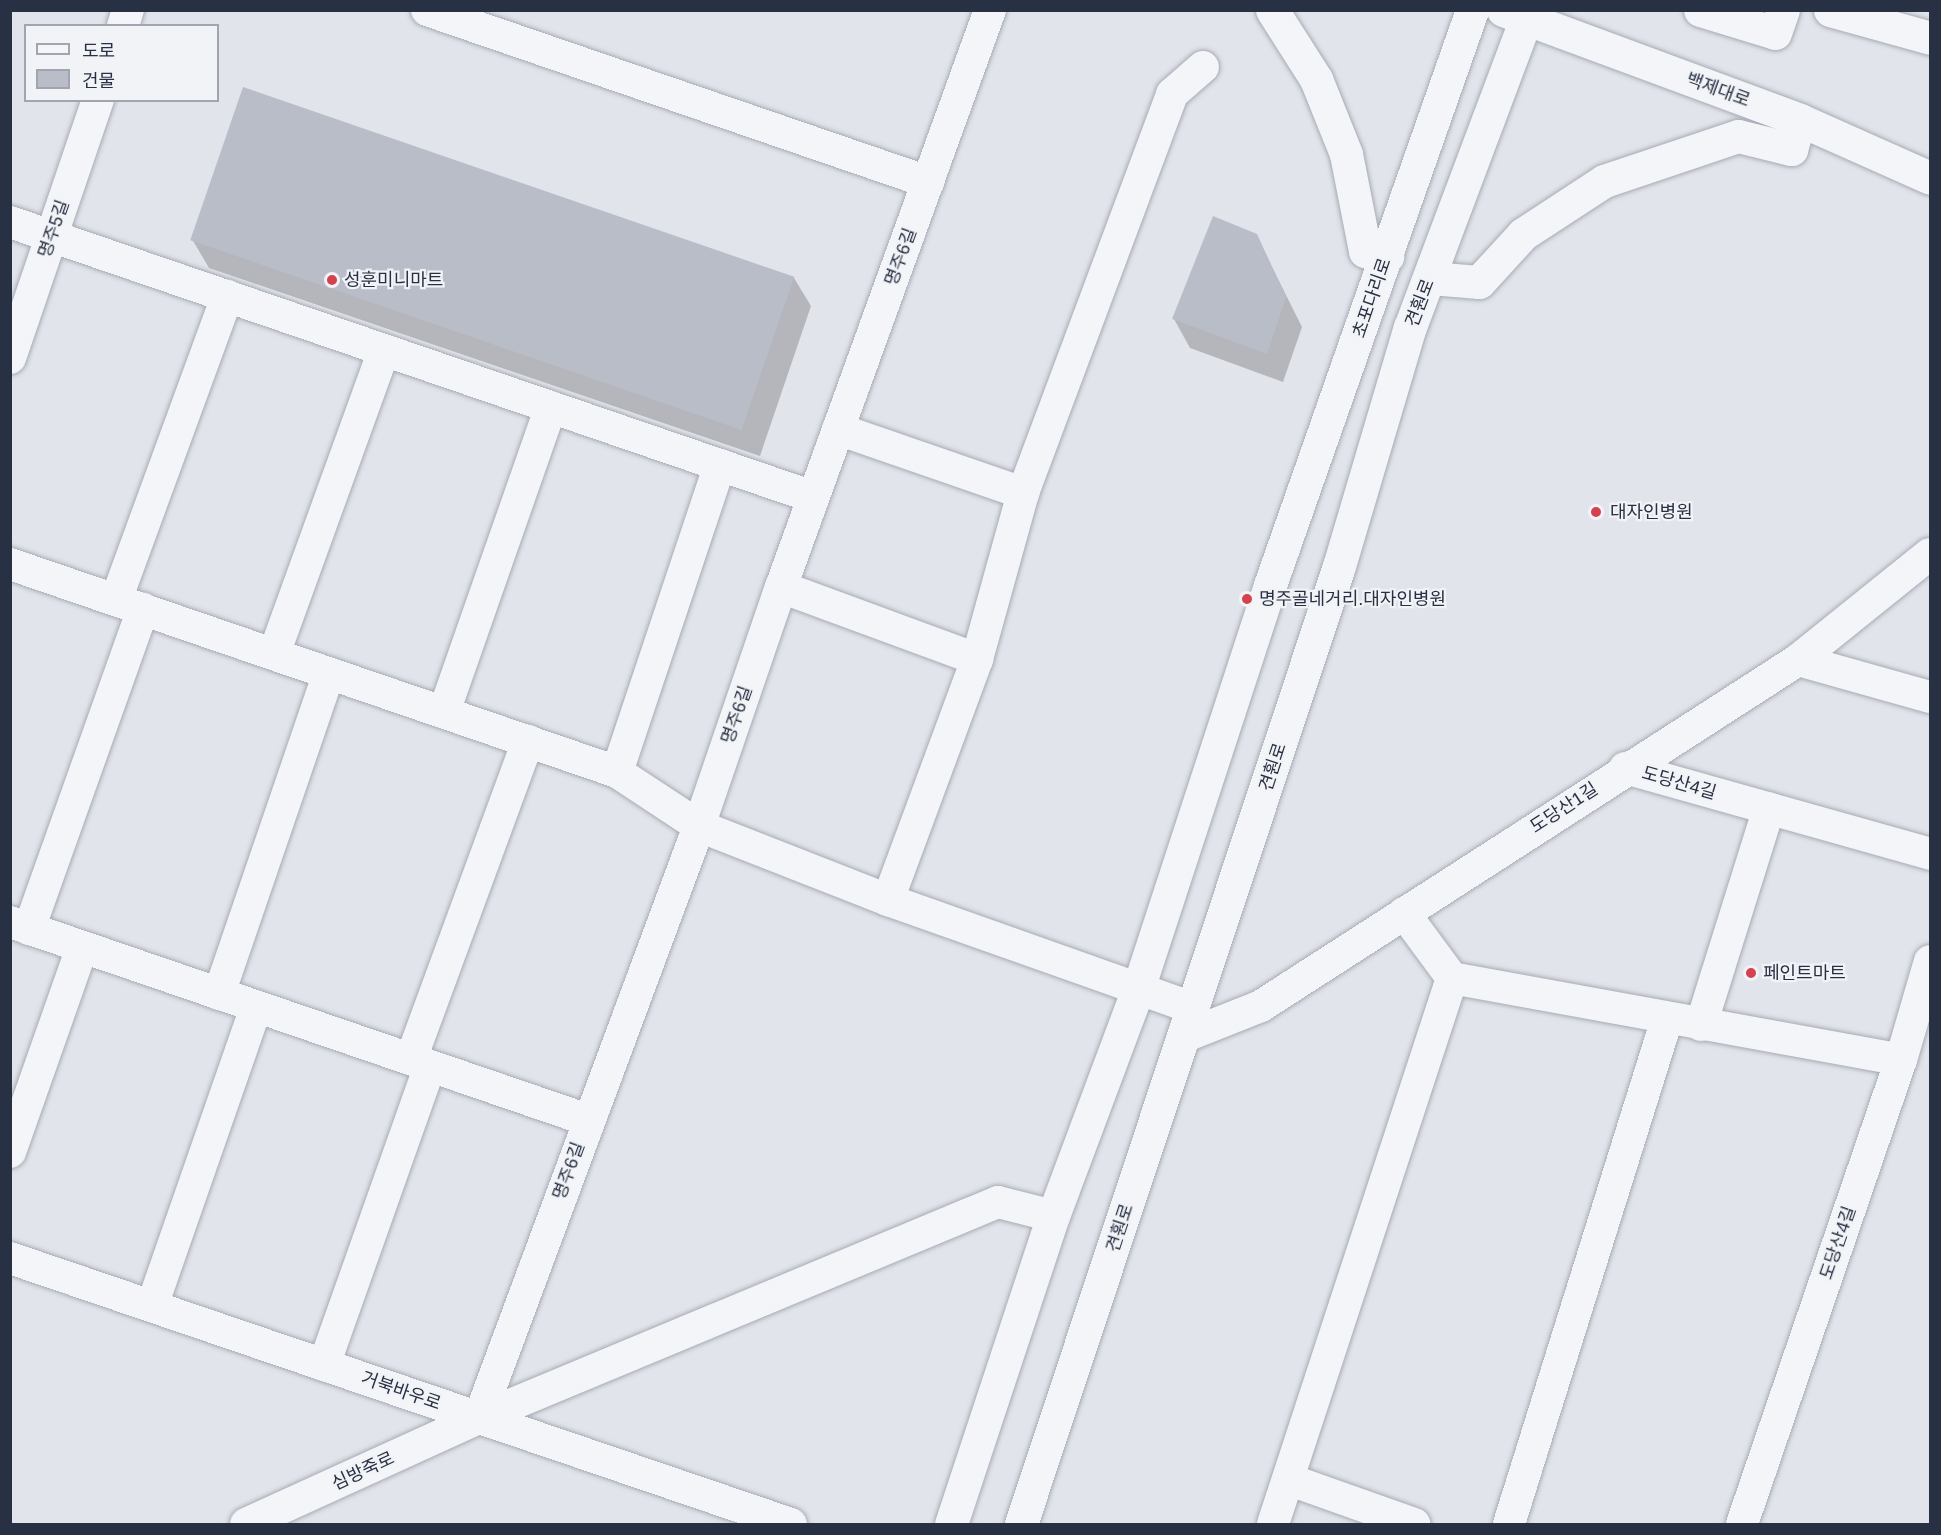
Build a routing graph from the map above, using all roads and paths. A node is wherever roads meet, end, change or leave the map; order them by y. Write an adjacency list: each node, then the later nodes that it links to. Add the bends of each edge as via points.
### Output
1 (427, 10): 14 (street)
2 (990, 10): 14 (street, 명주6길)
3 (1272, 10): 17 (street, via 1316,79 1346,154 1365,251)
4 (1472, 10): 17 (street, 초포다리로)
5 (1700, 10): 6 (street, via 1775,33)
6 (1783, 10)
7 (1830, 10): 9 (street)
8 (1519, 14): 12 (street, 백제대로); 18 (street, 견훤로)
9 (1930, 38)
10 (1203, 67): 25 (street, via 1172,94)
11 (97, 102): 16 (street, 명주5길)
12 (1800, 120): 13 (street, 백제대로); 18 (street, via 1791,149 1738,136 1604,181 1523,234 1479,282)
13 (1930, 178)
14 (928, 182): 23 (street, 명주6길)
15 (10, 222): 16 (street)
16 (52, 236): 19 (street); 21 (street, 명주5길)
17 (1387, 256): 49 (street, 초포다리로, via 1270,585)
18 (1430, 278): 53 (street, 견훤로, via 1410,327 1339,566)
19 (227, 296): 20 (street); 30 (street)
20 (384, 350): 22 (street); 31 (street)
21 (10, 357)
22 (551, 407): 24 (street); 36 (street)
23 (838, 429): 25 (street); 26 (street, 명주6길)
24 (720, 465): 26 (street); 39 (street)
25 (1023, 493): 32 (street)
26 (813, 497): 29 (street, 명주6길)
27 (1930, 554): 33 (street, 도당산1길)
28 (10, 564): 30 (street)
29 (781, 587): 32 (street); 41 (street, 명주6길)
30 (130, 605): 31 (street); 45 (street)
31 (274, 654): 34 (street)
32 (977, 659): 43 (street)
33 (1798, 660): 35 (street); 38 (street, 도당산1길)
34 (329, 673): 36 (street); 50 (street)
35 (1930, 696)
36 (444, 712): 37 (street)
37 (528, 741): 39 (street); 56 (street)
38 (1625, 768): 40 (street, 도당산4길); 44 (street, 도당산1길)
39 (617, 772): 41 (street)
40 (1769, 808): 42 (street, 도당산4길); 54 (street)
41 (699, 826): 43 (street); 57 (street, 명주6길)
42 (1930, 854)
43 (888, 900): 49 (street)
44 (1404, 913): 48 (street); 53 (street, 도당산1길, via 1261,1006)
45 (20, 926): 46 (street)
46 (82, 948): 50 (street); 58 (street)
47 (1930, 961): 55 (street, 도당산4길)
48 (1452, 978): 52 (street); 64 (street)
49 (1138, 989): 53 (street); 59 (street)
50 (219, 994): 51 (street)
51 (256, 1007): 56 (street); 61 (street)
52 (1667, 1019): 54 (street); 71 (street)
53 (1188, 1023): 68 (street, 견훤로)
54 (1701, 1025): 55 (street)
55 (1901, 1060): 72 (street, 도당산4길)
56 (420, 1063): 57 (street); 62 (street)
57 (588, 1120): 63 (street, 명주6길)
58 (10, 1152)
59 (1053, 1216): 63 (street, 심방죽로, via 998,1202); 67 (street)
60 (10, 1258): 61 (street, 거북바우로)
61 (152, 1306): 62 (street, 거북바우로)
62 (324, 1365): 63 (street, 거북바우로)
63 (479, 1418): 65 (street, 심방죽로); 66 (street, 거북바우로)
64 (1290, 1480): 69 (street); 70 (street)
65 (246, 1524)
66 (791, 1524)
67 (951, 1524)
68 (1021, 1524)
69 (1274, 1524)
70 (1414, 1524)
71 (1509, 1524)
72 (1742, 1524)

